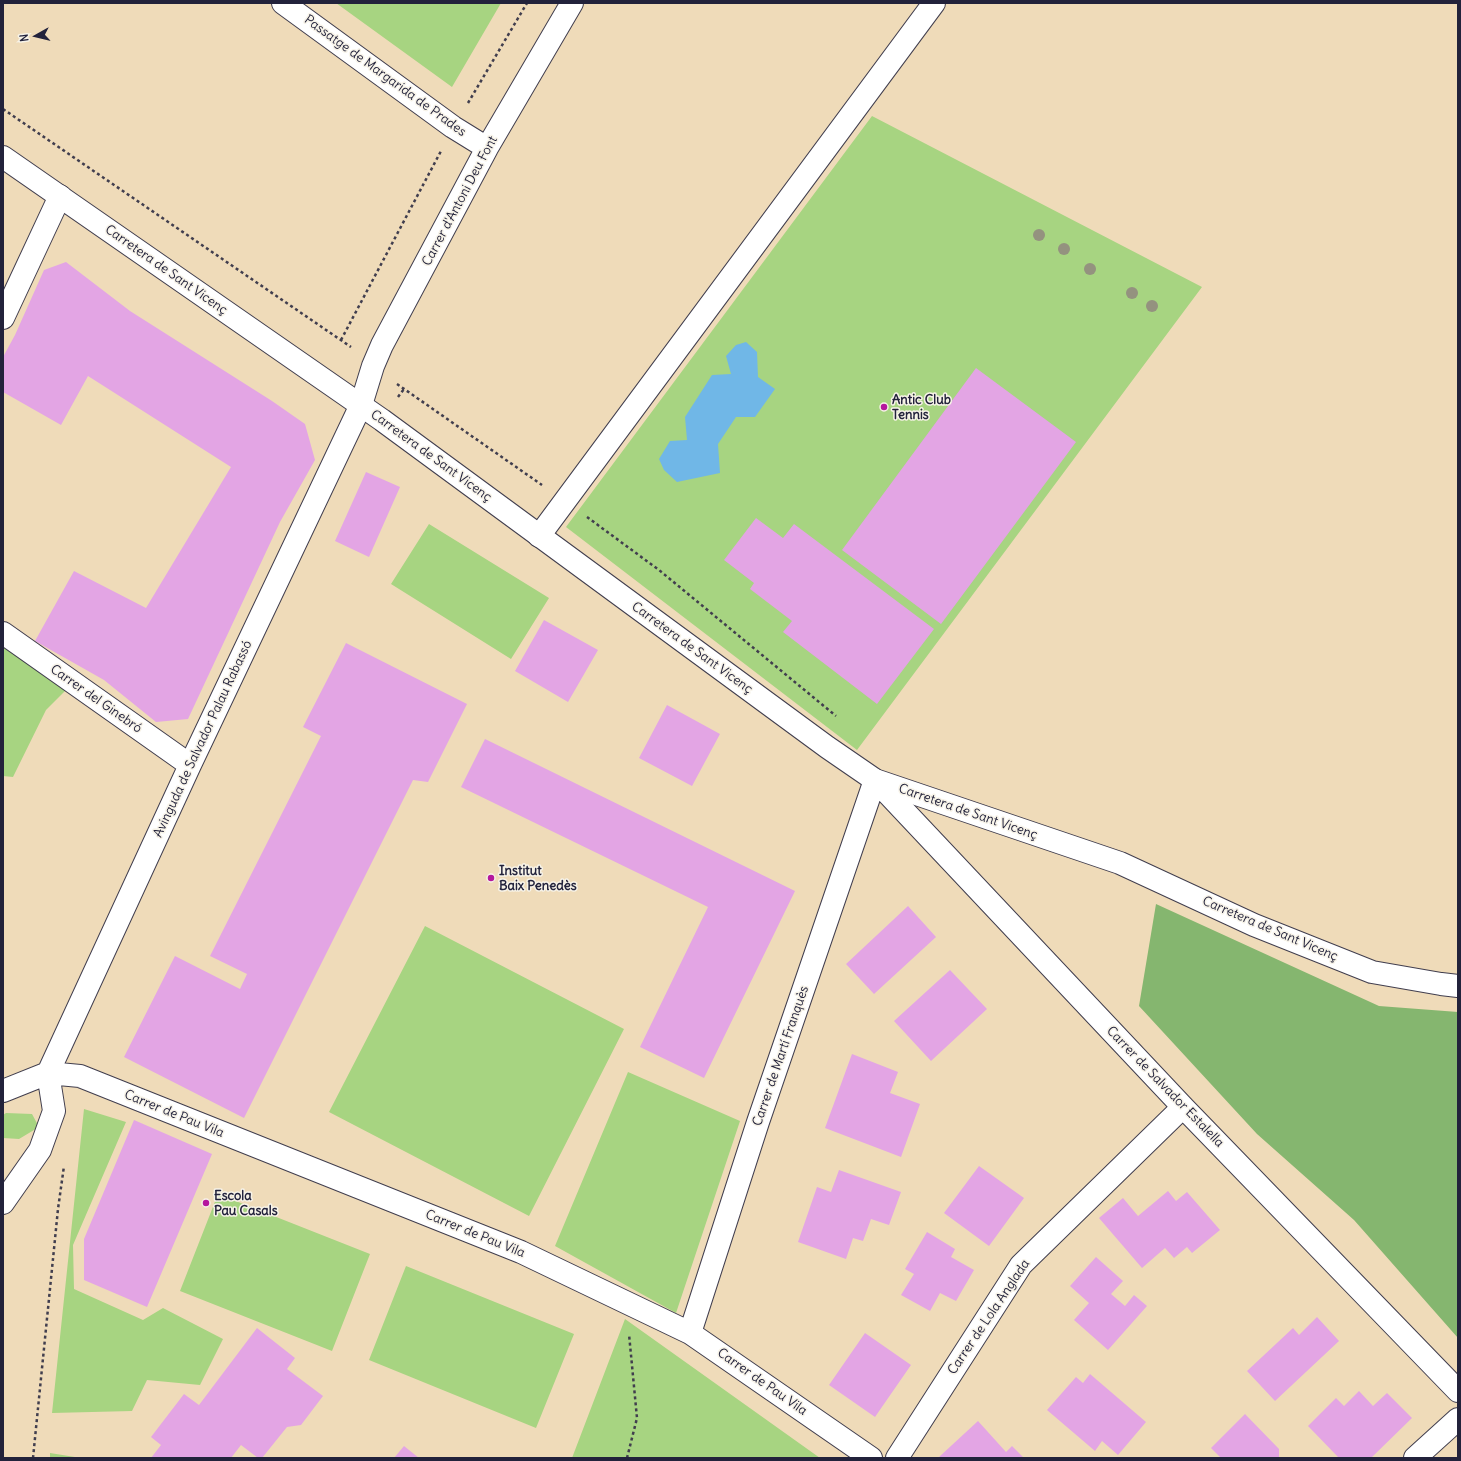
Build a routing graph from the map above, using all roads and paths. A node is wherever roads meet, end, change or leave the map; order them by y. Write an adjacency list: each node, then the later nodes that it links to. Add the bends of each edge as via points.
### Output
1 (283, 3): 6 (street, Passatge de Margarida de Prades)
2 (528, 3): 6 (path)
3 (572, 3): 7 (street, Carrer d'Antoni Deu Font)
4 (934, 3): 16 (street)
5 (3, 109): 11 (path)
6 (453, 127): 7 (street, Passatge de Margarida de Prades); 11 (path)
7 (487, 148): 12 (street, Carrer d'Antoni Deu Font)
8 (3, 157): 9 (street, Carretera de Sant Vicenç)
9 (60, 196): 10 (street); 14 (street, Carretera de Sant Vicenç)
10 (3, 318)
11 (341, 340): 12 (path)
12 (373, 366): 13 (path); 14 (street, Carrer d'Antoni Deu Font)
13 (404, 389): 15 (path); 16 (path)
14 (361, 405): 15 (street, Carretera de Sant Vicenç); 20 (street, Avinguda de Salvador Palau Rabassó)
15 (382, 420): 17 (street, Carretera de Sant Vicenç)
16 (565, 501): 17 (street); 19 (path, via 659,570)
17 (539, 536): 21 (street, Carretera de Sant Vicenç)
18 (3, 633): 20 (street, Carrer del Ginebró)
19 (841, 720)
20 (190, 765): 23 (street, Avinguda de Salvador Palau Rabassó)
21 (875, 780): 22 (street, Carretera de Sant Vicenç, via 1120,863 1254,924 1372,972); 25 (street, Carrer de Salvador Estalella); 29 (street, Carrer de Martí Franquès)
22 (1458, 986)
23 (48, 1073): 24 (street); 27 (street, via 54,1111 40,1150); 28 (street, Carrer de Pau Vila, via 80,1076 521,1252)
24 (3, 1091)
25 (1183, 1107): 30 (street, Carrer de Salvador Estalella); 35 (street, Carrer de Lola Anglada, via 1021,1265)
26 (65, 1159): 32 (path)
27 (3, 1203)
28 (625, 1302): 29 (street, Carrer de Pau Vila); 33 (path, via 637,1418)
29 (690, 1333): 34 (street, Carrer de Pau Vila)
30 (1458, 1391)
31 (1458, 1419): 36 (street)
32 (33, 1458)
33 (627, 1458)
34 (871, 1458)
35 (897, 1458)
36 (1415, 1458)

